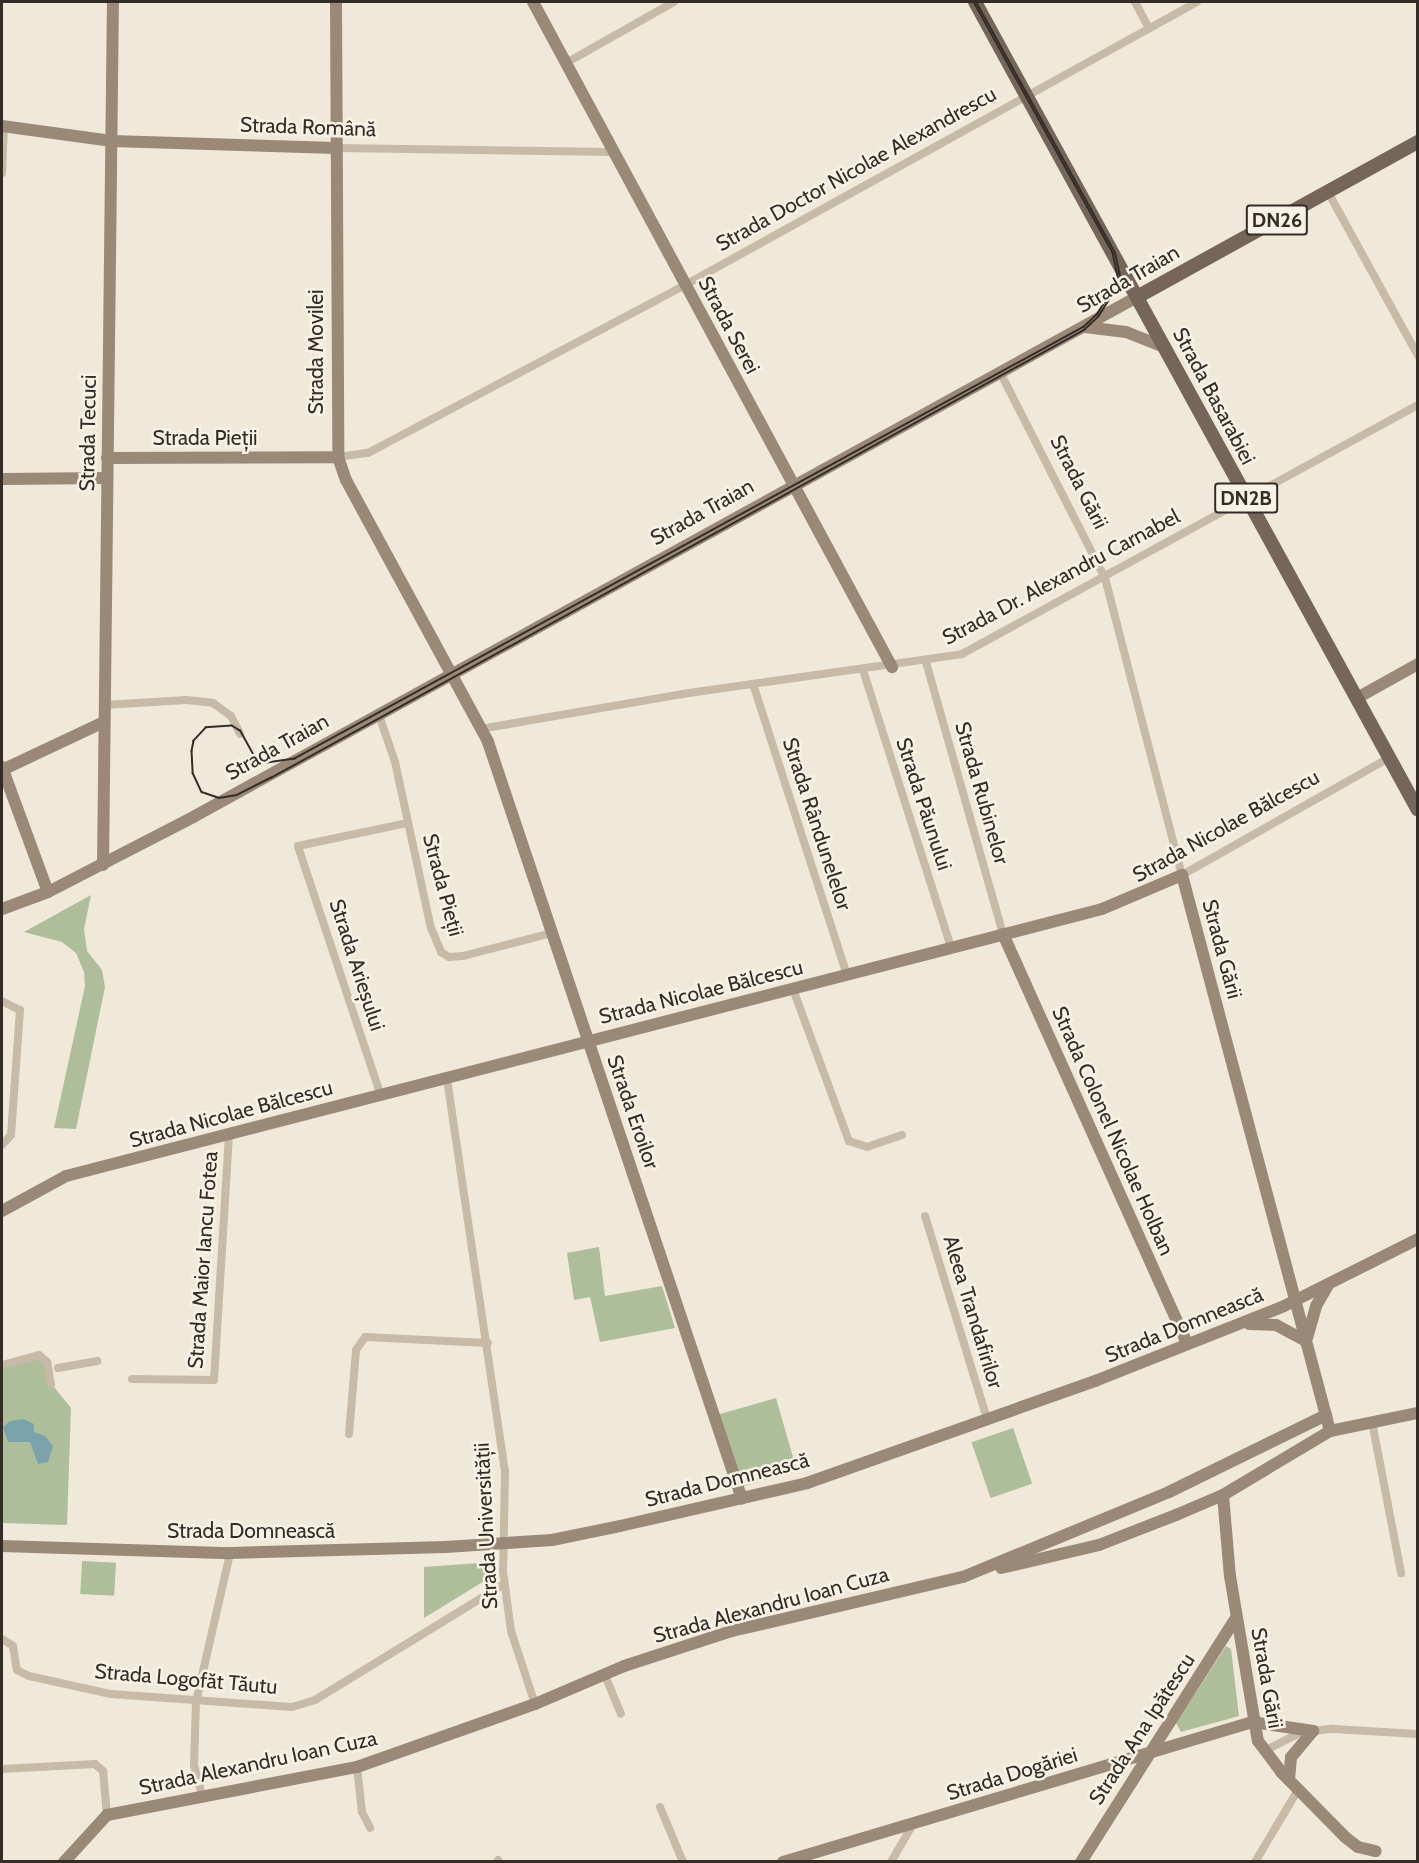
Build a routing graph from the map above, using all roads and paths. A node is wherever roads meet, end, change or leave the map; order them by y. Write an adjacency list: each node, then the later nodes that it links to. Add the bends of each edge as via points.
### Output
1 (113, 2): 12 (main road, Strada Tecuci)
2 (336, 2): 14 (main road, Strada Movilei)
3 (533, 2): 9 (main road, Strada Serei)
4 (674, 2): 9 (street)
5 (975, 2): 10 (main road, Strada Basarabiei / DN2B)
6 (1134, 2): 8 (street)
7 (1197, 2): 8 (street, Strada Doctor Nicolae Alexandrescu)
8 (1149, 28): 10 (street, Strada Doctor Nicolae Alexandrescu)
9 (566, 63): 15 (main road, Strada Serei)
10 (1027, 95): 18 (street, Strada Doctor Nicolae Alexandrescu); 19 (main road, Strada Basarabiei / DN2B)
11 (3, 126): 12 (main road, Strada Română); 16 (street)
12 (112, 141): 14 (main road, Strada Română); 26 (main road, Strada Tecuci)
13 (1418, 142): 17 (main road, Strada Traian / DN26)
14 (336, 148): 15 (street, Strada Română); 25 (main road, Strada Movilei)
15 (614, 152): 18 (main road, Strada Serei)
16 (2, 173)
17 (1328, 192): 19 (main road, Strada Traian / DN26); 22 (street)
18 (685, 285): 25 (street, Strada Doctor Nicolae Alexandrescu, via 368,453); 29 (main road, Strada Serei)
19 (1137, 297): 20 (main road, Strada Traian); 21 (main road, Strada Basarabiei / DN2B)
20 (1084, 327): 21 (main road, via 1126,332); 23 (main road, Strada Traian)
21 (1164, 346): 30 (main road, Strada Basarabiei / DN2B)
22 (1418, 356)
23 (1000, 374): 29 (main road, Strada Traian); 31 (street, Strada Gării)
24 (1418, 405): 30 (street, Strada Dr. Alexandru Carnabel)
25 (338, 457): 26 (main road, Strada Pieții); 36 (main road, Strada Movilei, via 346,480)
26 (108, 458): 27 (main road, Strada Tecuci)
27 (107, 478): 28 (main road); 39 (main road, Strada Tecuci)
28 (2, 479)
29 (792, 486): 34 (main road, Strada Serei); 36 (main road, Strada Traian)
30 (1245, 497): 31 (street, Strada Dr. Alexandru Carnabel); 38 (main road, Strada Basarabiei / DN2B)
31 (1106, 578): 32 (street, Strada Dr. Alexandru Carnabel, via 962,654); 49 (street, Strada Gării)
32 (926, 663): 34 (street, Strada Dr. Alexandru Carnabel); 53 (street, Strada Rubinelor)
33 (1418, 664): 38 (main road)
34 (892, 667): 35 (street, Strada Dr. Alexandru Carnabel)
35 (862, 670): 37 (street, Strada Dr. Alexandru Carnabel); 54 (street, Strada Păunului)
36 (450, 675): 40 (main road, Strada Traian); 42 (main road, Strada Eroilor)
37 (753, 684): 42 (street, Strada Dr. Alexandru Carnabel); 55 (street, Strada Rândunelelor)
38 (1357, 698): 44 (main road, Strada Basarabiei / DN2B)
39 (105, 705): 41 (main road, Strada Tecuci); 43 (street, via 186,700 213,703 231,716)
40 (379, 716): 47 (street, Strada Pieții, via 395,762); 48 (main road, Strada Traian)
41 (104, 722): 45 (main road); 48 (main road, Strada Tecuci)
42 (480, 729): 52 (main road, Strada Eroilor)
43 (240, 734)
44 (1389, 758): 46 (main road, Strada Basarabiei / DN2B); 49 (street, Strada Nicolae Bălcescu)
45 (2, 769): 50 (main road)
46 (1418, 810)
47 (407, 823): 52 (street, Strada Pieții, via 431,928 444,955 463,956); 60 (street, Strada Arieșului, via 298,846)
48 (103, 865): 50 (main road, Strada Traian)
49 (1182, 875): 53 (main road, Strada Nicolae Bălcescu, via 1118,904); 68 (main road, Strada Gării)
50 (48, 892): 51 (main road, Strada Traian)
51 (2, 909)
52 (552, 933): 58 (main road, Strada Eroilor)
53 (1003, 934): 54 (main road, Strada Nicolae Bălcescu); 72 (main road, Strada Colonel Nicolae Holban)
54 (951, 948): 55 (main road, Strada Nicolae Bălcescu)
55 (847, 975): 56 (main road, Strada Nicolae Bălcescu)
56 (793, 989): 58 (main road, Strada Nicolae Bălcescu); 62 (street, via 849,1141 867,1147)
57 (2, 1001): 63 (street, via 20,1010 11,1135)
58 (588, 1041): 59 (main road, Strada Nicolae Bălcescu); 85 (main road, Strada Eroilor)
59 (447, 1078): 60 (main road, Strada Nicolae Bălcescu); 71 (street, Strada Universității)
60 (381, 1096): 61 (main road, Strada Nicolae Bălcescu)
61 (229, 1135): 64 (main road, Strada Nicolae Bălcescu, via 66,1176); 76 (street, Strada Maior Iancu Fotea, via 214,1380)
62 (902, 1135)
63 (2, 1145)
64 (2, 1211)
65 (926, 1216): 80 (street, Aleea Trandafirilor)
66 (1418, 1239): 67 (main road, Strada Domnească)
67 (1328, 1284): 68 (main road, Strada Domnească); 70 (main road, via 1316,1306)
68 (1294, 1302): 69 (main road, Strada Domnească); 70 (main road, Strada Gării)
69 (1236, 1325): 70 (main road, via 1276,1325); 72 (main road, Strada Domnească)
70 (1306, 1341): 79 (main road, Strada Gării)
71 (488, 1343): 83 (street, via 365,1337 356,1350); 86 (street, Strada Universității, via 505,1471)
72 (1187, 1344): 80 (main road, Strada Domnească)
73 (97, 1361): 75 (street)
74 (2, 1365): 77 (street, via 39,1355 47,1362)
75 (58, 1368)
76 (132, 1379)
77 (51, 1385)
78 (1418, 1413): 81 (main road)
79 (1326, 1415): 82 (main road, Strada Gării); 90 (main road, Strada Alexandru Ioan Cuza, via 1169,1492)
80 (987, 1419): 85 (main road, Strada Domnească, via 858,1466)
81 (1372, 1422): 82 (main road); 89 (street)
82 (1330, 1431): 84 (main road)
83 (349, 1434)
84 (1223, 1494): 90 (main road, via 1099,1545); 92 (main road, Strada Gării)
85 (742, 1499): 86 (main road, Strada Domnească, via 560,1539)
86 (504, 1545): 88 (main road, Strada Domnească); 91 (street, Strada Universității)
87 (2, 1546): 88 (main road, Strada Domnească)
88 (230, 1553): 95 (street)
89 (1401, 1573)
90 (963, 1577): 94 (main road, Strada Alexandru Ioan Cuza, via 732,1631)
91 (504, 1584): 95 (street, Strada Logofăt Tăutu, via 301,1705); 96 (street, Strada Universității, via 511,1631)
92 (1236, 1618): 98 (main road, Strada Gării); 102 (main road, Strada Ana Ipătescu)
93 (2, 1639): 95 (street, Strada Logofăt Tăutu, via 13,1646 17,1670 22,1674 111,1694)
94 (604, 1673): 96 (main road, Strada Alexandru Ioan Cuza); 97 (street)
95 (196, 1702): 107 (street, via 194,1765)
96 (535, 1704): 103 (main road, Strada Alexandru Ioan Cuza)
97 (621, 1714)
98 (1252, 1722): 99 (main road); 101 (main road, Strada Gării); 102 (main road, Strada Dogăriei)
99 (1313, 1731): 100 (street); 101 (street, via 1294,1734); 105 (main road, via 1291,1757)
100 (1418, 1734)
101 (1264, 1751): 105 (main road, Strada Gării)
102 (1148, 1754): 110 (main road, Strada Dogăriei); 117 (main road, Strada Ana Ipătescu)
103 (357, 1767): 107 (main road, Strada Alexandru Ioan Cuza); 111 (street, via 362,1812)
104 (2, 1769): 109 (street, via 96,1764 103,1771)
105 (1289, 1780): 106 (main road, Strada Gării)
106 (1298, 1790): 112 (main road, Strada Gării, via 1345,1837 1358,1847); 118 (street)
107 (202, 1795): 109 (main road, Strada Alexandru Ioan Cuza)
108 (660, 1807): 114 (street)
109 (106, 1815): 113 (main road)
110 (913, 1824): 115 (main road, Strada Dogăriei); 116 (street)
111 (370, 1828)
112 (1376, 1851)
113 (63, 1862)
114 (683, 1862)
115 (783, 1862)
116 (891, 1862)
117 (1081, 1862)
118 (1255, 1862)

